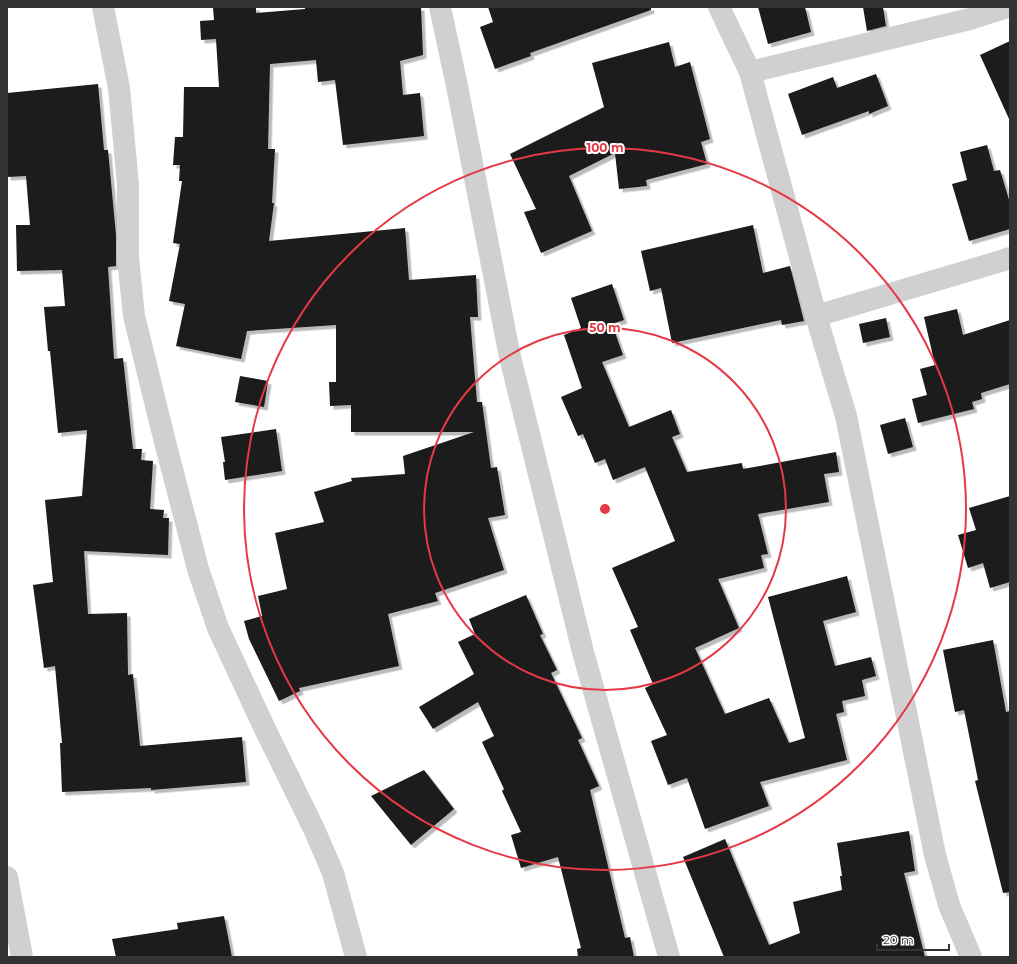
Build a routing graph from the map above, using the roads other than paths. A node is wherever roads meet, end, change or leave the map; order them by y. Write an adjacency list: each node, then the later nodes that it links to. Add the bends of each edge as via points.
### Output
1 (103, 7): 10 (street, via 119,88 128,185 128,258 134,316 198,569 218,628 332,873)
2 (440, 7): 11 (street, via 510,357 583,652)
3 (718, 7): 5 (street)
4 (1007, 7): 5 (street, via 970,20)
5 (750, 72): 7 (street)
6 (1010, 258): 7 (street)
7 (816, 316): 12 (street, via 846,416 935,855 949,905)
8 (7, 877): 9 (street)
9 (22, 957)
10 (356, 957)
11 (669, 957)
12 (971, 957)

